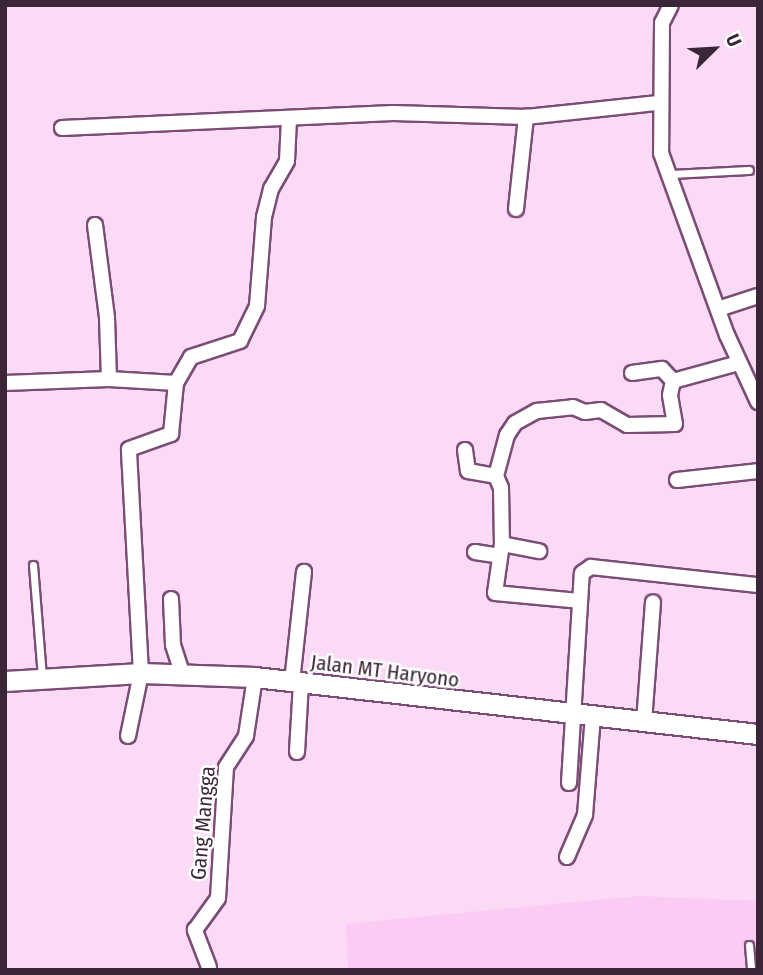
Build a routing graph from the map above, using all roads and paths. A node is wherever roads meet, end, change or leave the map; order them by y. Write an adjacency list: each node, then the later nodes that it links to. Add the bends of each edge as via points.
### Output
1 (671, 5): 2 (street, via 662,23)
2 (658, 103): 3 (street); 7 (street, via 661,153)
3 (526, 117): 4 (street, via 393,113); 8 (street)
4 (289, 118): 5 (street); 17 (street, via 287,161 271,189 264,217 252,321 240,341 191,356)
5 (62, 128)
6 (749, 170): 7 (lane)
7 (670, 174): 11 (street)
8 (516, 209)
9 (95, 225): 14 (street, via 107,318)
10 (758, 296): 11 (street)
11 (718, 309): 12 (street)
12 (739, 363): 15 (street); 18 (street)
13 (632, 373): 15 (street, via 662,369)
14 (109, 379): 16 (street); 17 (street)
15 (673, 381): 21 (street, via 675,424 627,425 601,410 585,412 573,407 528,414 507,435)
16 (5, 383)
17 (176, 383): 32 (street, via 171,434 129,449)
18 (758, 402)
19 (464, 450): 21 (street, via 468,471)
20 (758, 471): 22 (street)
21 (496, 476): 23 (street, via 501,488)
22 (677, 480)
23 (501, 550): 24 (street); 25 (street); 30 (street, via 495,593)
24 (539, 551)
25 (475, 552)
26 (33, 565): 34 (lane)
27 (304, 572): 37 (street)
28 (758, 585): 30 (street, via 591,567 579,580)
29 (171, 599): 33 (street, via 173,645)
30 (579, 601): 38 (street)
31 (653, 602): 39 (street)
32 (141, 673): 33 (main road, Jalan MT Haryono); 34 (main road, Jalan MT Haryono); 41 (street)
33 (182, 673): 35 (main road, Jalan MT Haryono)
34 (42, 676): 36 (main road, Jalan MT Haryono)
35 (255, 677): 37 (main road, Jalan MT Haryono); 46 (street, Gang Mangga, via 246,736 226,767 218,898 195,930)
36 (5, 681)
37 (297, 682): 38 (main road, Jalan MT Haryono); 42 (street)
38 (583, 716): 39 (main road, Jalan MT Haryono); 43 (street); 44 (street, via 585,815)
39 (644, 722): 40 (main road, Jalan MT Haryono)
40 (758, 734)
41 (128, 736)
42 (297, 752)
43 (569, 783)
44 (568, 857)
45 (749, 945): 47 (lane)
46 (209, 967)
47 (751, 970)

